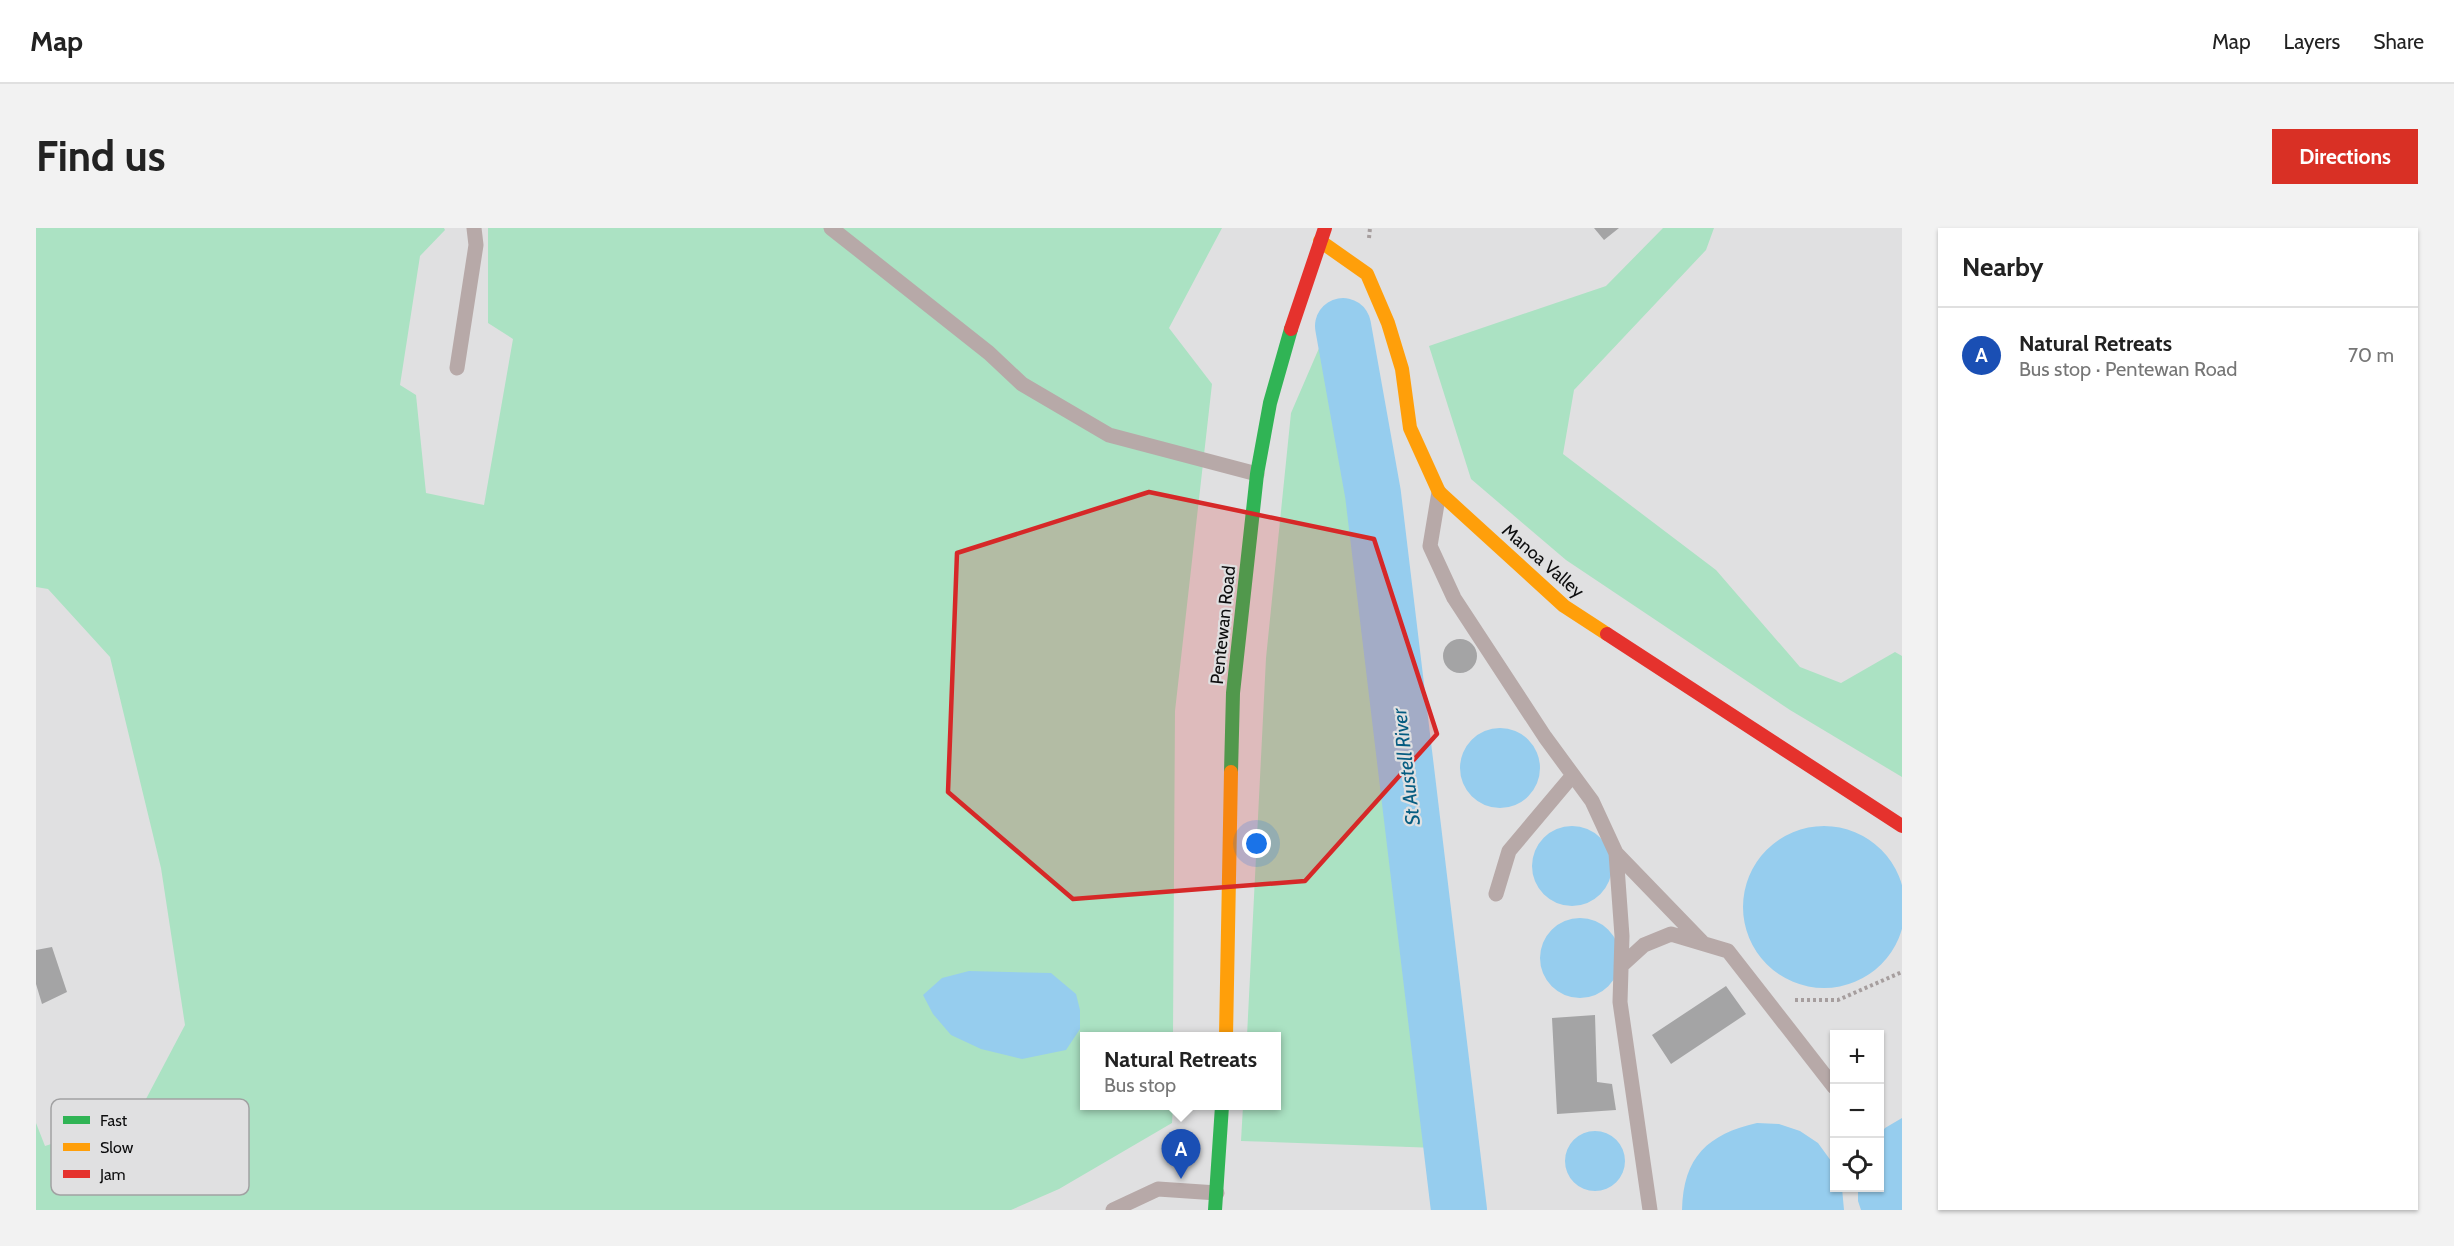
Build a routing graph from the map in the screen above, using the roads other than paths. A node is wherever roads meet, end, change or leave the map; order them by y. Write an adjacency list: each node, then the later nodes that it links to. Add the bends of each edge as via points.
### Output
1 (474, 228): 4 (lane, via 476,245)
2 (831, 228): 5 (lane, via 989,353 1022,384 1109,435)
3 (1323, 235): 5 (main road, Pentewan Road, via 1270,402); 6 (main road, Manoa Valley, via 1367,274 1402,369 1410,428)
4 (457, 368)
5 (1257, 474): 13 (main road, Pentewan Road, via 1233,693)
6 (1439, 492): 7 (lane, via 1430,546 1454,598); 8 (main road, Manoa Valley, via 1564,606)
7 (1573, 775): 9 (lane, via 1592,801); 10 (lane, via 1509,851)
8 (1902, 826)
9 (1616, 853): 11 (lane); 12 (lane)
10 (1496, 894)
11 (1705, 945): 12 (lane, via 1671,934 1644,945); 14 (lane, via 1728,951)
12 (1621, 966): 19 (lane, via 1620,1002)
13 (1226, 1032)
14 (1832, 1084)
15 (1222, 1110): 16 (main road)
16 (1217, 1193): 17 (lane, via 1158,1190); 18 (main road)
17 (1113, 1210)
18 (1215, 1210)
19 (1650, 1210)

